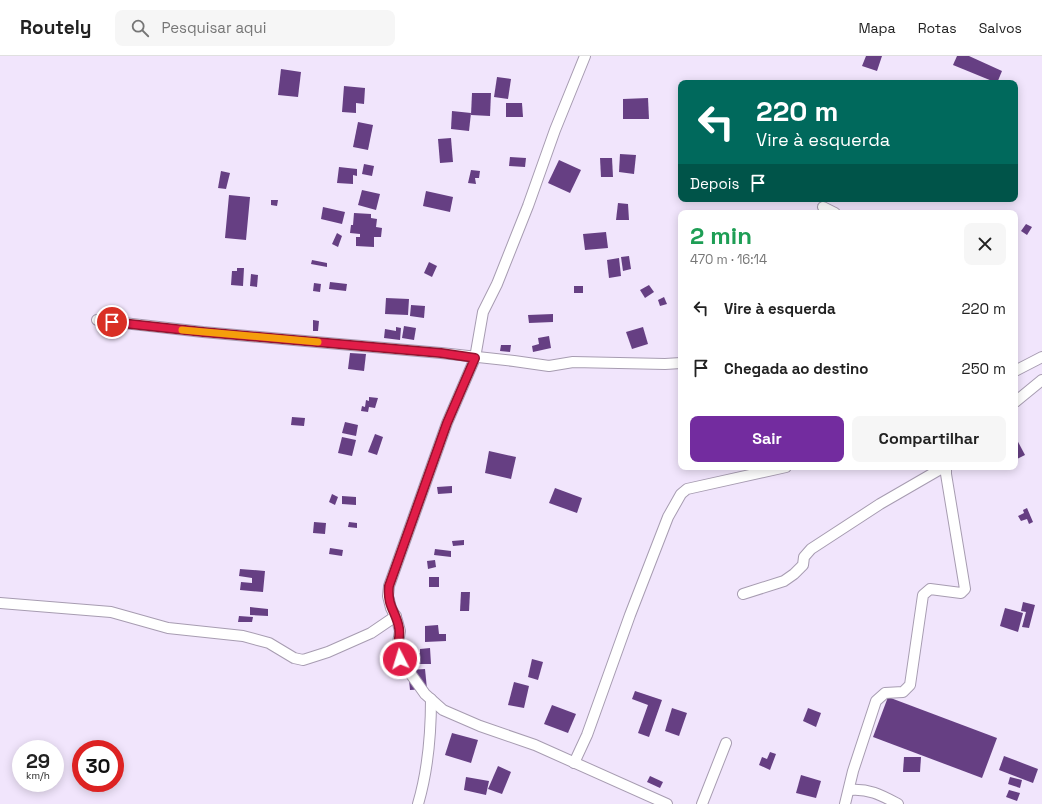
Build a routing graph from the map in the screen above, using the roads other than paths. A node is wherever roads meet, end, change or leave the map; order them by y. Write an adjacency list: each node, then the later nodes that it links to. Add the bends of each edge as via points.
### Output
1 (585, 56): 6 (street, via 517,234 483,312)
2 (823, 207): 3 (street)
3 (829, 210)
4 (97, 320): 6 (street)
5 (1042, 357): 8 (street)
6 (475, 358): 7 (street, via 549,366 573,362); 16 (street, via 447,423 389,586 388,596)
7 (678, 363)
8 (1018, 369)
9 (1042, 380): 10 (street)
10 (1018, 400)
11 (772, 470): 19 (street, via 687,489 681,494 668,517 587,735)
12 (940, 470): 14 (street, via 880,504 811,549 804,557 803,565 789,577 771,586)
13 (945, 470): 20 (street, via 965,589 961,593 930,589 923,595 910,685 903,692 885,693 876,701)
14 (743, 594)
15 (0, 604): 16 (street, via 111,612 168,628 243,636 270,643 294,658 303,660 371,633)
16 (396, 616): 17 (street, via 400,631 397,649 400,659)
17 (431, 700): 19 (street, via 443,710 535,745); 21 (street, via 428,760)
18 (726, 743): 23 (street)
19 (574, 763): 22 (street)
20 (849, 790): 24 (street); 25 (street, via 879,793)
21 (418, 804)
22 (667, 804)
23 (702, 804)
24 (845, 804)
25 (898, 804)

